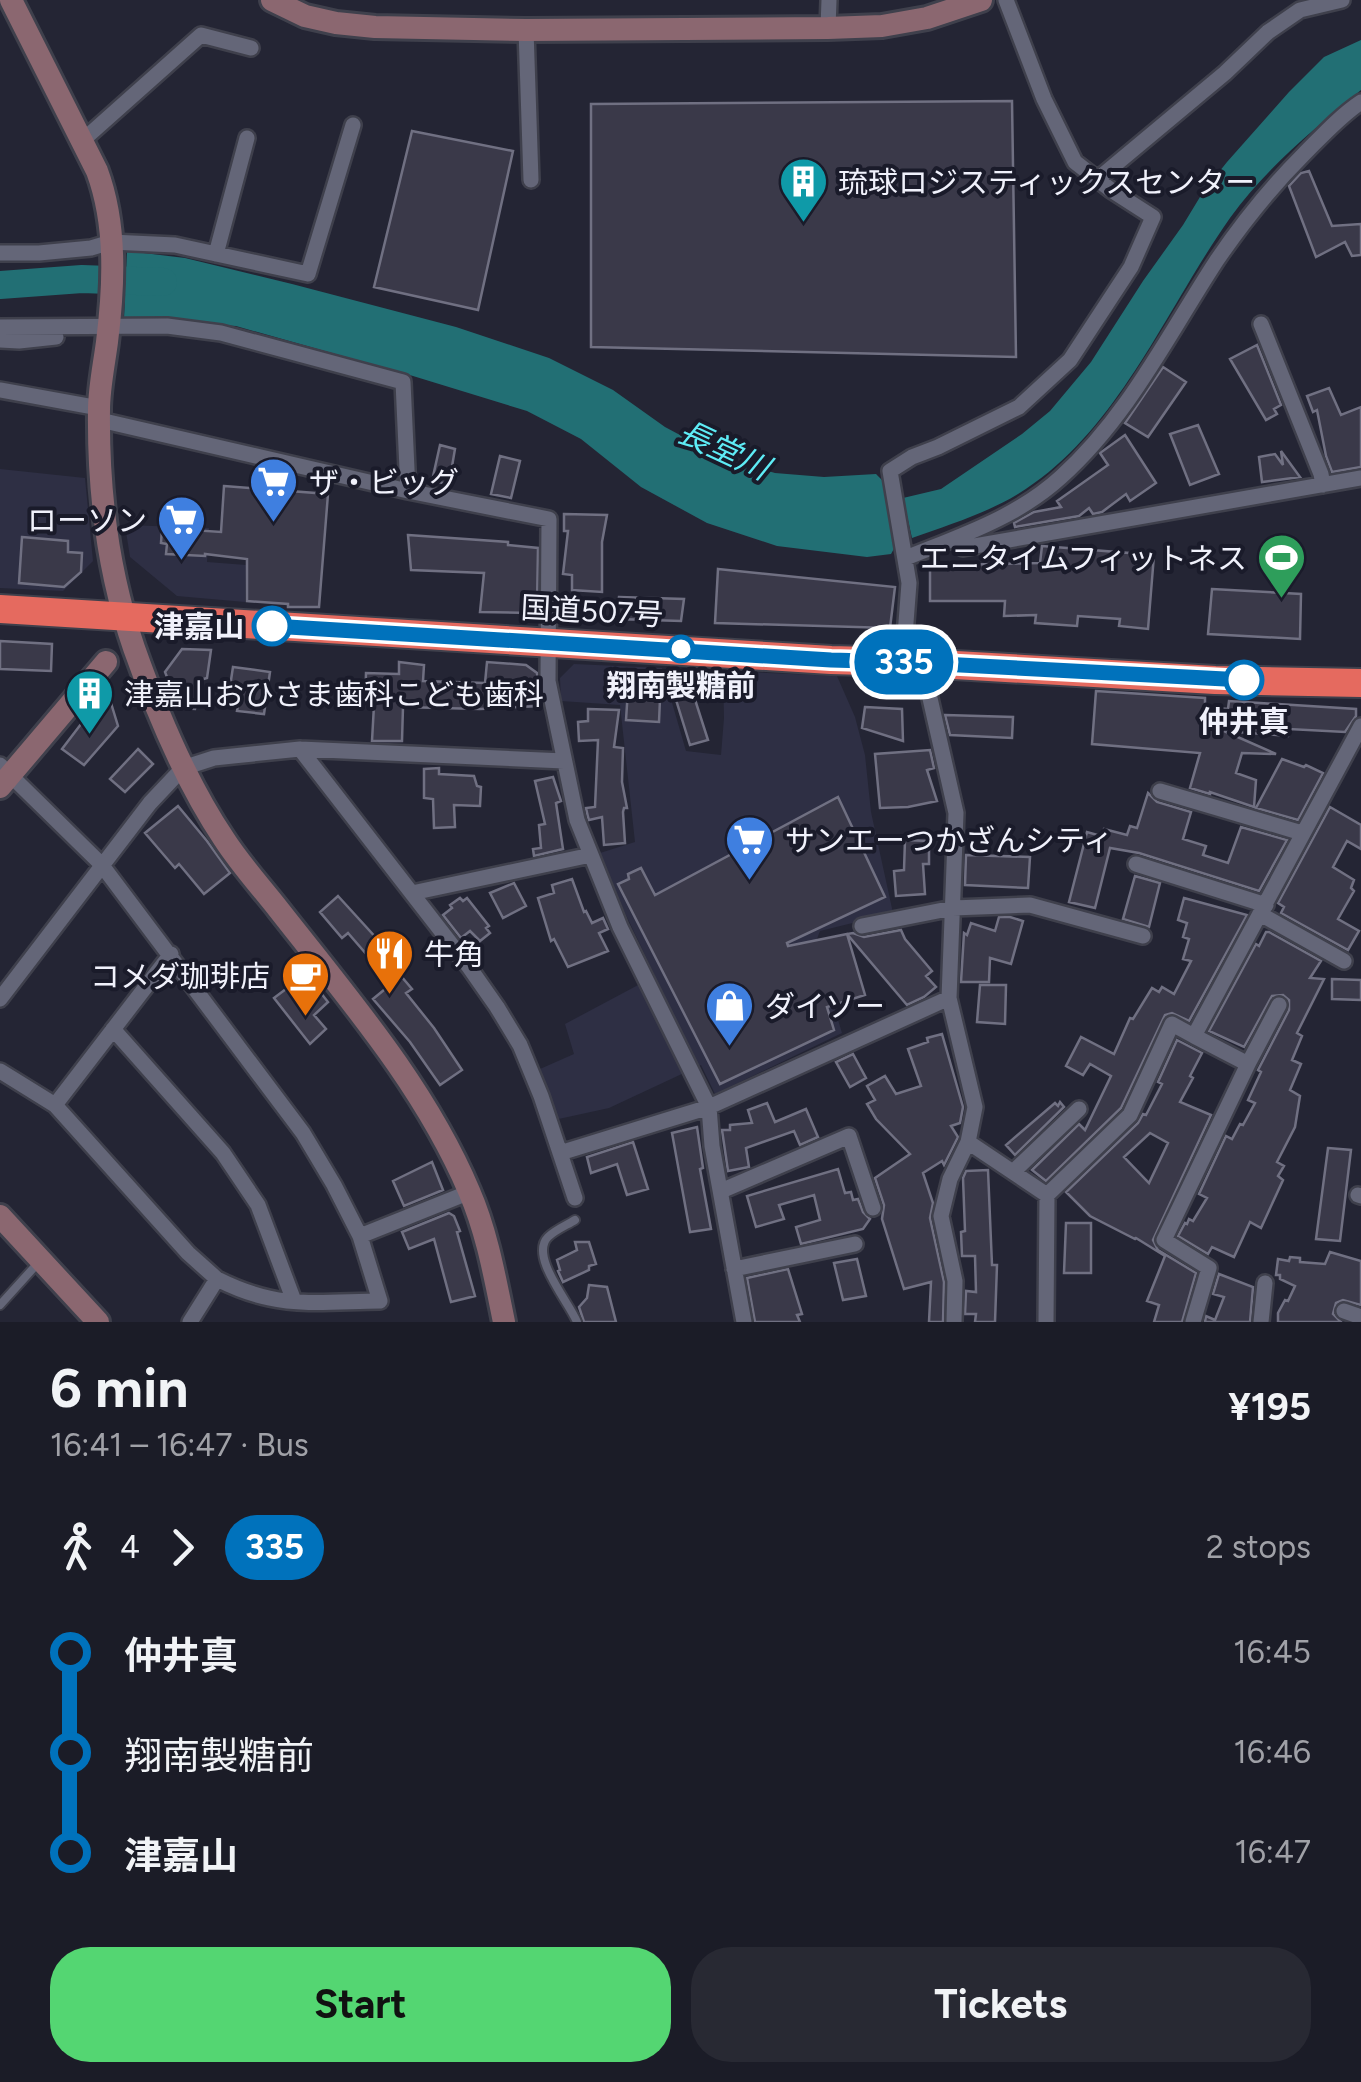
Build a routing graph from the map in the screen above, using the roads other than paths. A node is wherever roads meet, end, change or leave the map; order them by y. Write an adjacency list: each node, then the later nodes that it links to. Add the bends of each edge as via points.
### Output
1 (272, 0): 8 (street, via 336,23)
2 (828, 0): 7 (street)
3 (981, 0): 7 (street, via 927,18)
4 (1006, 0): 14 (street, via 1076,162)
5 (1342, 0): 14 (street, via 1300,10 1268,32)
6 (9, 11): 13 (street)
7 (828, 28): 8 (street)
8 (526, 30): 15 (street)
9 (251, 48): 13 (street, via 202,35)
10 (1361, 102): 31 (street, via 1252,212 1110,428 1060,479 961,538)
11 (353, 125): 18 (street, via 308,274)
12 (247, 138): 18 (street)
13 (82, 141): 16 (street, via 106,195)
14 (1098, 179): 31 (street, via 1153,217 1131,267 1070,360 1019,407 890,471)
15 (531, 180)
16 (111, 247): 17 (street); 18 (street, via 175,245); 19 (street)
17 (0, 253)
18 (216, 254)
19 (109, 323): 22 (street); 26 (street); 29 (street, via 221,333 403,382)
20 (1261, 324): 28 (street)
21 (0, 328): 22 (street)
22 (18, 334): 23 (street); 24 (street)
23 (85, 336)
24 (0, 340)
25 (0, 390): 26 (street)
26 (99, 414): 29 (street); 33 (street, via 107,532)
27 (1361, 478): 28 (street)
28 (1323, 485): 30 (street)
29 (408, 490): 34 (street, via 549,519)
30 (963, 548)
31 (905, 553): 36 (street)
32 (0, 609): 33 (highway, 国道507号)
33 (124, 616): 34 (highway, 国道507号); 41 (street)
34 (548, 641): 36 (highway, 国道507号); 40 (street, via 548,681)
35 (106, 662): 42 (street)
36 (912, 662): 37 (highway, 国道507号); 49 (street, via 956,813)
37 (1361, 683)
38 (1361, 726): 44 (street)
39 (300, 748): 40 (street); 41 (street); 48 (street)
40 (564, 761): 45 (street)
41 (183, 768): 46 (street); 69 (street, via 224,839 377,1035)
42 (3, 775): 46 (street)
43 (1160, 791): 44 (street)
44 (1302, 832): 50 (street)
45 (591, 854): 48 (street); 63 (street)
46 (102, 864): 53 (street); 56 (street)
47 (1136, 864): 50 (street)
48 (412, 893): 66 (street, via 520,1045)
49 (953, 908): 51 (street); 52 (street, via 1030,905); 55 (street)
50 (1264, 910): 54 (street); 59 (street)
51 (862, 926)
52 (1143, 936)
53 (171, 954): 58 (street); 75 (street, via 303,1133)
54 (1344, 961)
55 (949, 998): 63 (street); 65 (street, via 975,1107)
56 (0, 999)
57 (1279, 1005): 60 (street)
58 (114, 1029): 62 (street); 81 (street, via 223,1153 258,1206)
59 (1194, 1036): 60 (street); 70 (street, via 1172,1024 1130,1115)
60 (1248, 1064): 92 (street, via 1164,1240 1209,1268)
61 (0, 1071): 62 (street)
62 (55, 1105): 79 (street)
63 (708, 1107): 66 (street); 68 (street)
64 (1079, 1109): 67 (street)
65 (968, 1142): 67 (street); 90 (street, via 941,1216 955,1281)
66 (560, 1153): 71 (street)
67 (1013, 1172): 70 (street)
68 (720, 1191): 72 (street, via 849,1136); 78 (street)
69 (470, 1192): 75 (street); 87 (street)
70 (1047, 1195): 91 (street)
71 (576, 1198)
72 (873, 1208)
73 (0, 1216): 77 (street)
74 (575, 1220): 88 (lane, via 542,1247 548,1273)
75 (360, 1236): 81 (street, via 380,1301)
76 (855, 1244): 78 (street)
77 (41, 1260): 82 (lane); 85 (street)
78 (734, 1268): 89 (street)
79 (217, 1279): 81 (street); 86 (street)
80 (1265, 1282): 93 (street)
81 (294, 1301)
82 (0, 1305)
83 (1344, 1311): 84 (street)
84 (1361, 1316)
85 (98, 1322)
86 (190, 1322)
87 (504, 1322)
88 (578, 1322)
89 (744, 1322)
90 (954, 1322)
91 (1046, 1322)
92 (1193, 1322)
93 (1262, 1322)

